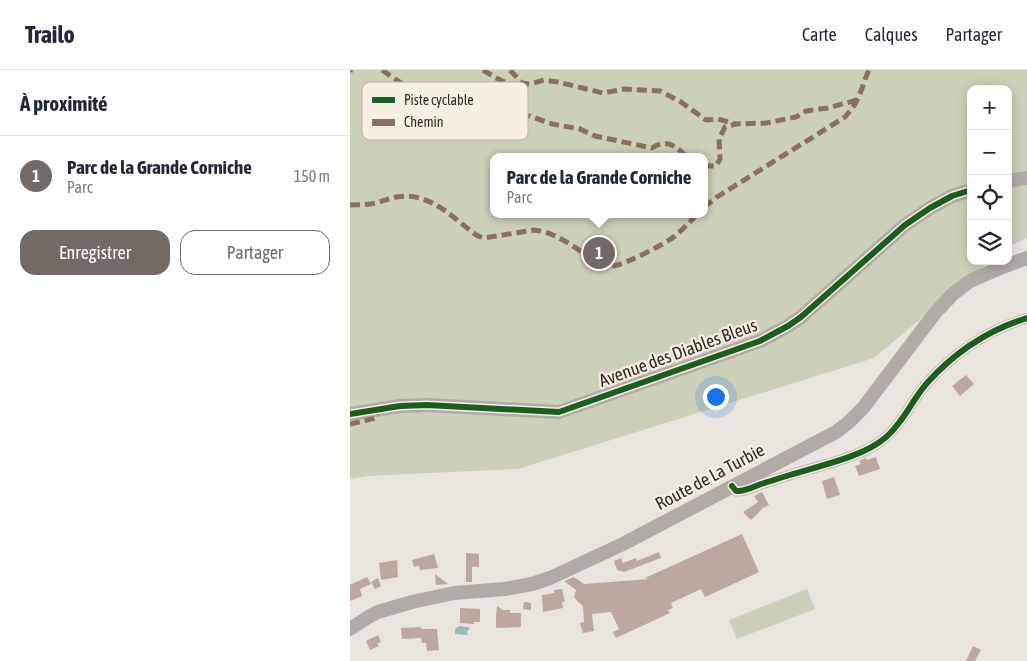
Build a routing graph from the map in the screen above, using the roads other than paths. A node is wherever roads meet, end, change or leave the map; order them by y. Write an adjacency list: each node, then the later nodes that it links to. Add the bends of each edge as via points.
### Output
1 (1027, 178): 2 (main road)
2 (1012, 180)
3 (967, 191): 6 (main road, Avenue des Diables Bleus, via 930,208 801,317 760,341 559,412 427,405)
4 (1027, 258): 7 (main road, Route de La Turbie, via 970,281 953,294 849,422 836,432)
5 (1027, 318): 7 (street, via 1011,322 959,353 926,384 884,439 847,457 741,492)
6 (350, 414)
7 (732, 486): 8 (main road, Route de La Turbie, via 623,544 550,578 506,589 412,602 378,612)
8 (350, 629)

